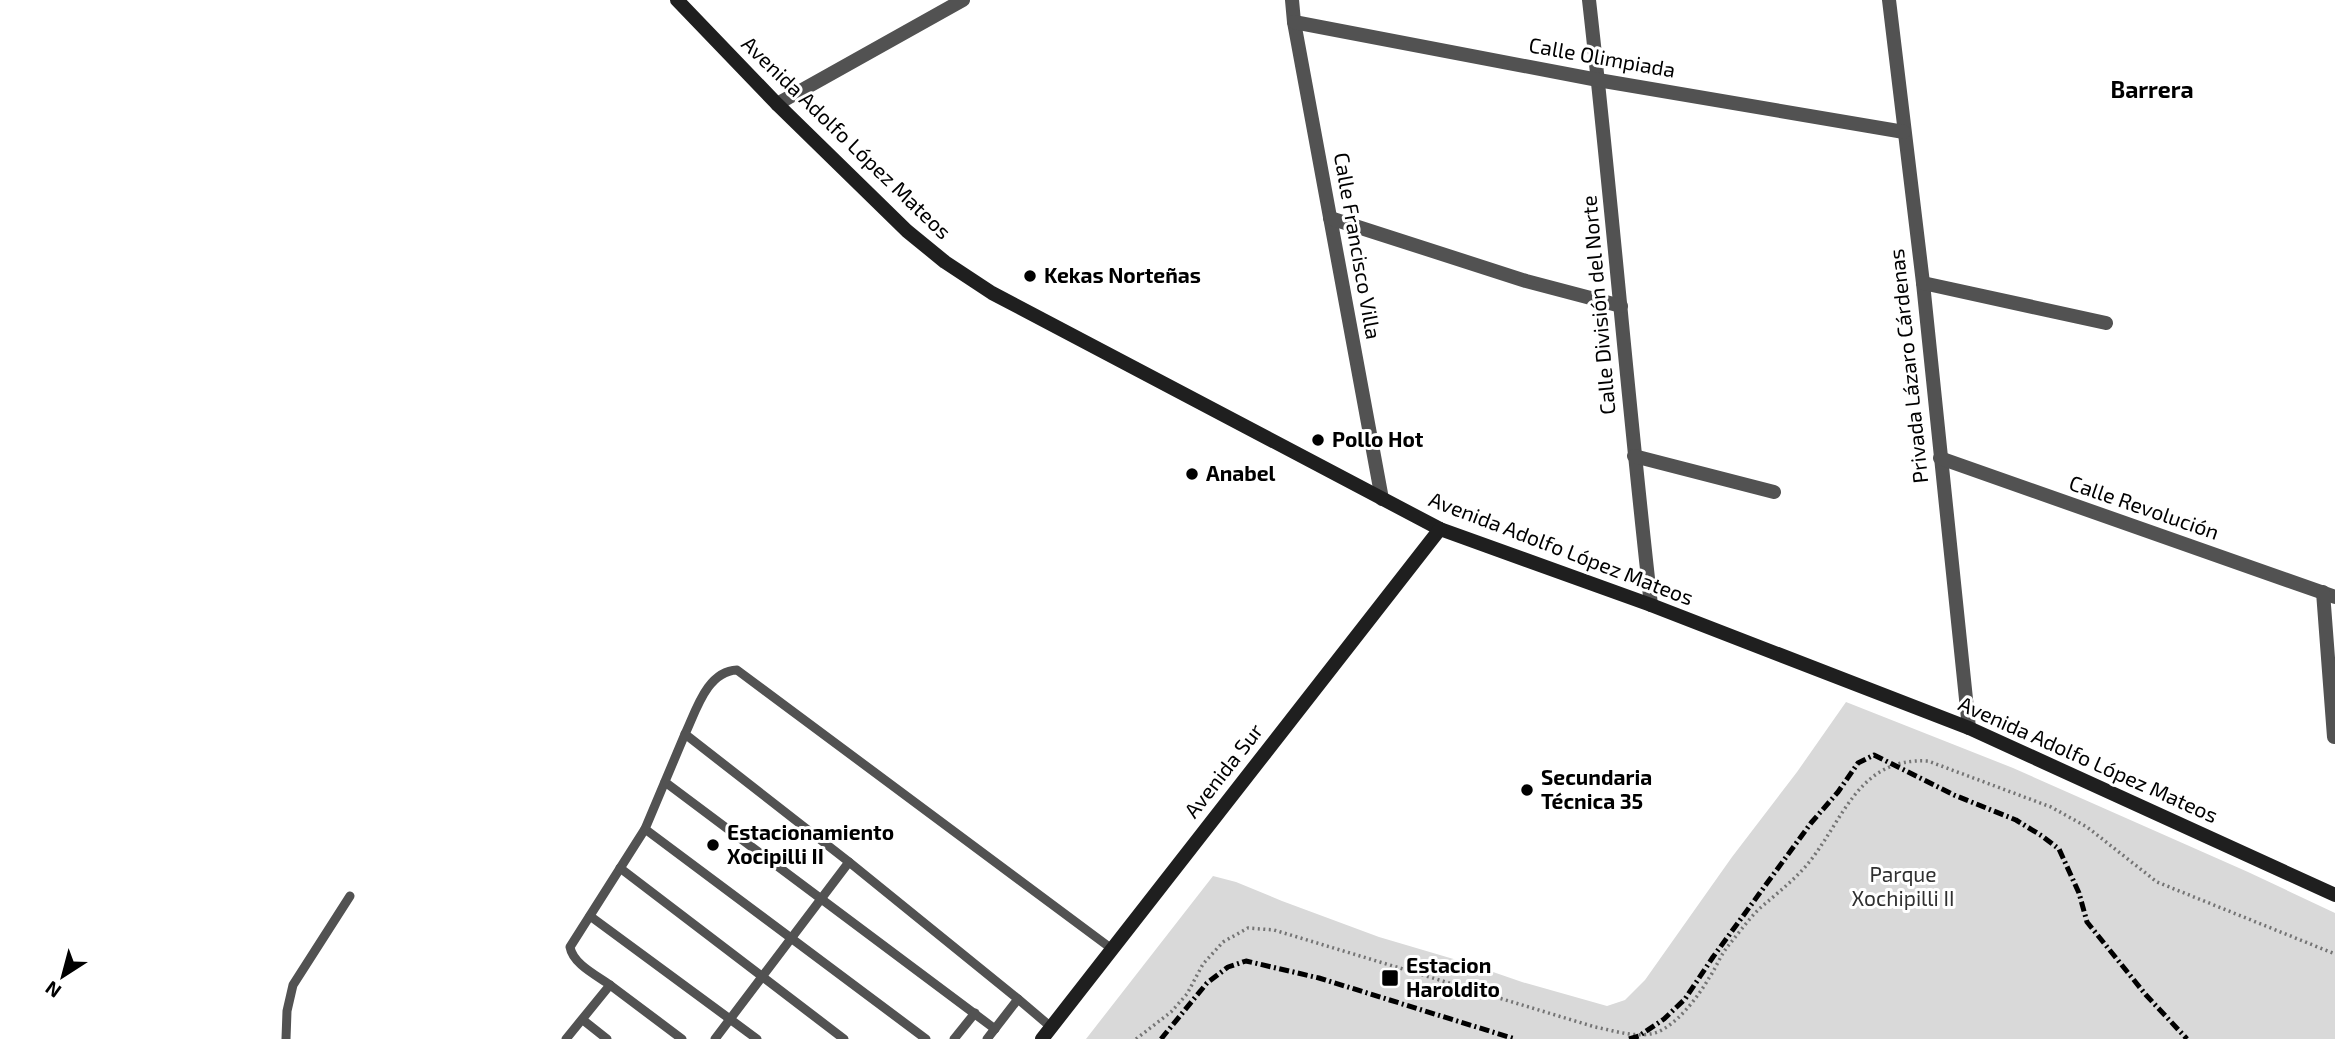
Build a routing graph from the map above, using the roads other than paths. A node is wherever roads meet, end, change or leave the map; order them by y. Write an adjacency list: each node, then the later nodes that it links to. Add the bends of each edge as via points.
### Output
1 (677, 0): 8 (street, Avenida Adolfo López Mateos)
2 (963, 0): 8 (street)
3 (1292, 0): 6 (street, Calle Francisco Villa)
4 (1589, 0): 7 (street, Calle División del Norte)
5 (1889, 0): 9 (street, Privada Lázaro Cárdenas)
6 (1294, 22): 7 (street, Calle Olimpiada); 10 (street, Calle Francisco Villa)
7 (1598, 80): 9 (street, Calle Olimpiada); 12 (street, Calle División del Norte)
8 (777, 104): 17 (street, Avenida Adolfo López Mateos, via 907,231 992,293)
9 (1904, 132): 11 (street, Privada Lázaro Cárdenas)
10 (1330, 218): 12 (street, via 1526,281); 17 (street, Calle Francisco Villa)
11 (1923, 284): 13 (street); 15 (street, Privada Lázaro Cárdenas)
12 (1621, 306): 14 (street, Calle División del Norte)
13 (2106, 323)
14 (1634, 456): 16 (street); 20 (street, Calle División del Norte)
15 (1940, 458): 19 (street, Calle Revolución); 21 (street, Privada Lázaro Cárdenas)
16 (1774, 492)
17 (1382, 499): 18 (street, Avenida Adolfo López Mateos)
18 (1440, 529): 20 (street, Avenida Adolfo López Mateos); 33 (street, Avenida Sur)
19 (2329, 594): 23 (street)
20 (1651, 605): 21 (street, Avenida Adolfo López Mateos)
21 (1969, 728): 28 (street, Avenida Adolfo López Mateos)
22 (685, 734): 24 (lane); 26 (lane); 33 (lane, via 714,680 727,670 737,670)
23 (2334, 737)
24 (665, 782): 25 (lane); 30 (lane)
25 (645, 829): 27 (lane); 32 (lane)
26 (849, 862): 30 (lane); 36 (lane)
27 (620, 869): 31 (lane); 34 (lane)
28 (2335, 895)
29 (350, 896): 42 (lane, via 293,985)
30 (822, 898): 32 (lane); 37 (lane)
31 (590, 916): 35 (lane, via 573,939 571,954); 38 (lane)
32 (792, 939): 34 (lane); 49 (lane)
33 (1112, 949): 41 (street, Avenida Sur)
34 (763, 976): 38 (lane); 48 (lane)
35 (610, 985): 39 (lane); 45 (lane)
36 (1018, 999): 40 (lane); 41 (lane)
37 (975, 1013): 40 (lane); 50 (lane)
38 (730, 1019): 46 (lane); 47 (lane)
39 (583, 1020): 43 (lane); 44 (lane)
40 (995, 1029): 51 (lane)
41 (1046, 1033)
42 (286, 1039)
43 (566, 1039)
44 (607, 1039)
45 (682, 1039)
46 (715, 1039)
47 (757, 1039)
48 (844, 1039)
49 (926, 1039)
50 (954, 1039)
51 (987, 1039)

